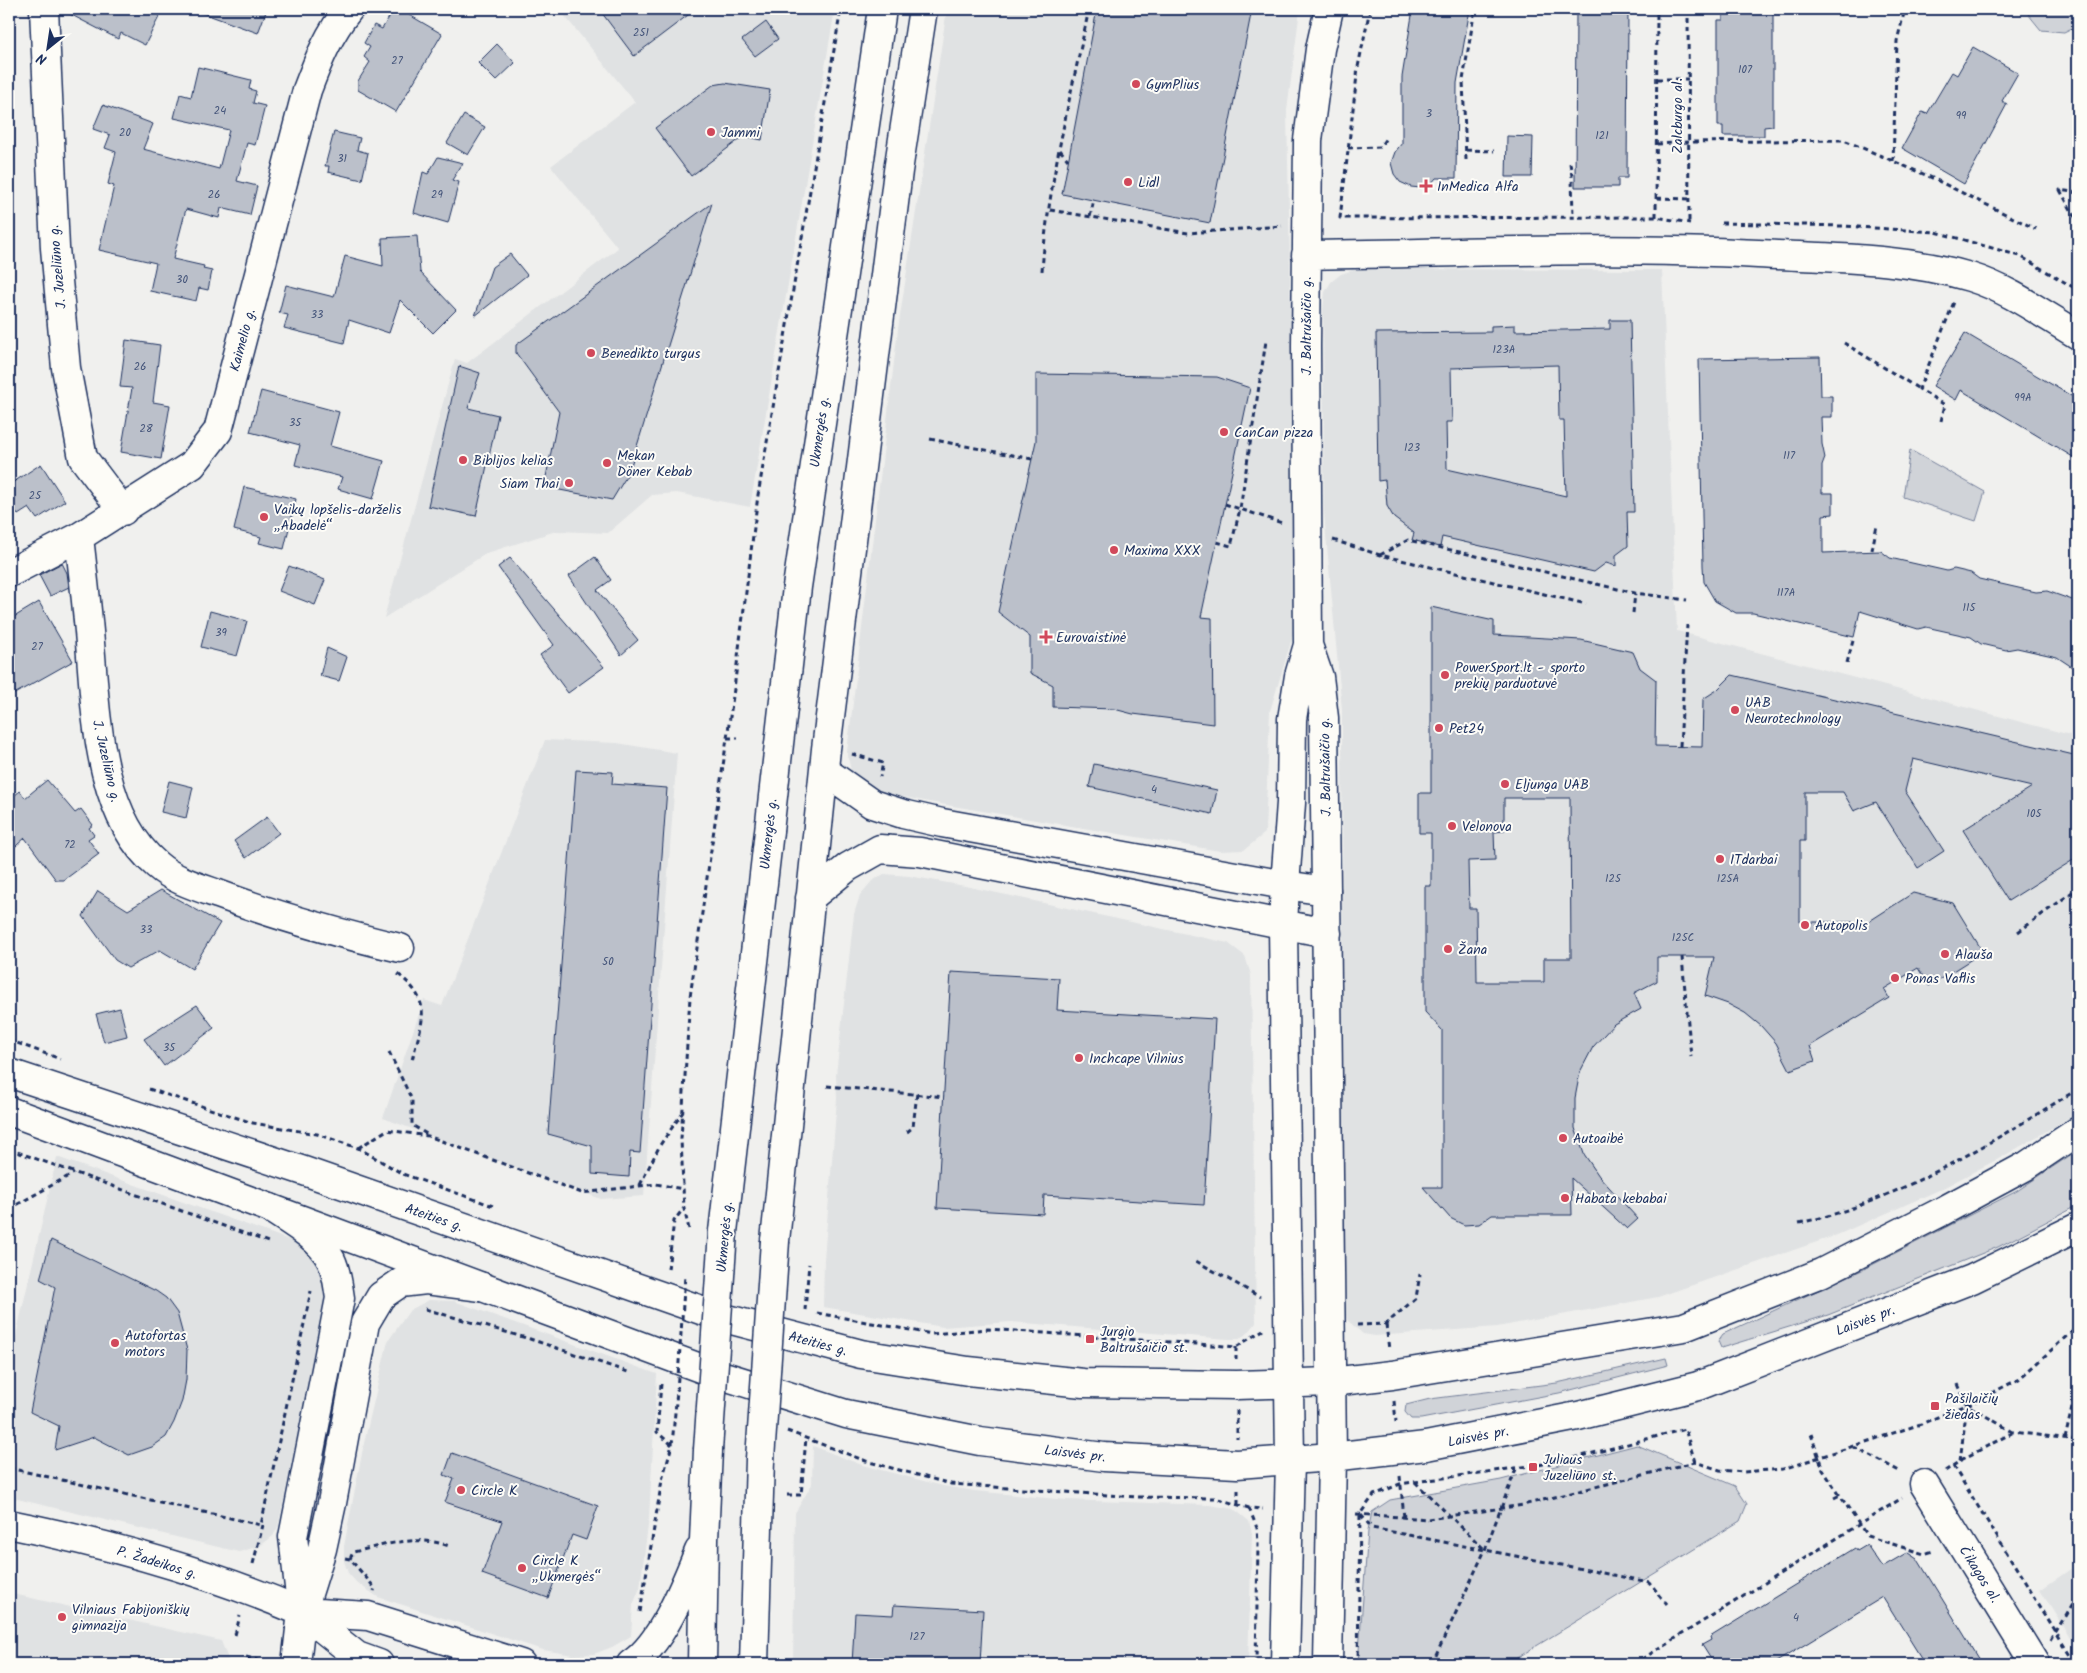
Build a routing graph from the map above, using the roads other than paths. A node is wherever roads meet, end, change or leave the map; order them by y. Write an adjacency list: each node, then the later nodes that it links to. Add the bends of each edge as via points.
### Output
1 (44, 9): 8 (main road, J. Juzeliūno g., via 55,248 66,368 83,458)
2 (349, 9): 8 (main road, Kaimelio g., via 333,31 307,90 218,431 192,465)
3 (882, 9): 31 (main road, Ukmergės g., bridge, via 797,587 723,1232)
4 (923, 9): 12 (main road, via 898,171)
5 (1329, 9): 6 (main road, J. Baltrušaičio g., via 1320,49 1308,140)
6 (1306, 255): 7 (main road, via 1671,249 1842,257 1910,264 1972,278 2000,290); 11 (main road, J. Baltrušaičio g.)
7 (2078, 335)
8 (123, 511): 9 (main road, Kaimelio g.)
9 (79, 537): 10 (main road, Kaimelio g.); 18 (main road, J. Juzeliūno g., via 96,711 104,759 128,832 142,851 158,867 184,881)
10 (9, 573)
11 (1308, 645): 13 (main road, J. Baltrušaičio g., via 1298,676 1292,719); 14 (main road, J. Baltrušaičio g., via 1319,677 1324,718)
12 (824, 772): 13 (main road, via 872,804 911,816); 15 (main road)
13 (1285, 885): 14 (main road); 16 (main road, J. Baltrušaičio g.)
14 (1326, 890): 17 (main road, J. Baltrušaičio g.)
15 (810, 898): 16 (main road, via 848,867 880,849 920,852 1236,914); 39 (main road, bridge, via 775,1241 760,1459)
16 (1282, 926): 17 (main road); 26 (main road, J. Baltrušaičio g.)
17 (1327, 933): 25 (main road, J. Baltrušaičio g.)
18 (397, 959)
19 (9, 1073): 26 (main road, Ateities g., via 311,1173 724,1318 861,1354 968,1371 1083,1383)
20 (9, 1111): 22 (main road)
21 (2078, 1132): 25 (main road, via 2026,1166 1830,1268 1684,1326 1392,1375)
22 (270, 1208): 24 (main road); 32 (main road, via 310,1236 331,1260 340,1298 293,1537)
23 (2078, 1228): 27 (main road, Laisvės pr., via 1972,1279 1698,1386 1578,1416 1426,1446)
24 (482, 1287): 28 (main road, Laisvės pr., via 708,1371 846,1414 980,1441 1104,1457 1237,1464); 32 (main road, via 426,1280 400,1283 381,1296 365,1323 322,1549)
25 (1331, 1382): 26 (main road); 27 (main road, J. Baltrušaičio g.)
26 (1289, 1384): 28 (main road, J. Baltrušaičio g.)
27 (1332, 1457): 28 (main road, Laisvės pr.); 41 (main road, J. Baltrušaičio g.)
28 (1290, 1461): 40 (main road, J. Baltrušaičio g.)
29 (1924, 1484): 33 (main road, Čikagos al., via 1960,1543)
30 (9, 1524): 32 (main road, P. Žadeikos g., via 72,1537 238,1586)
31 (704, 1540): 37 (main road, via 672,1612 652,1642); 38 (main road, Ukmergės g.)
32 (302, 1612): 34 (main road); 35 (main road, via 357,1656); 36 (main road, via 368,1616)
33 (2041, 1656)
34 (296, 1664)
35 (379, 1664)
36 (521, 1664)
37 (631, 1664)
38 (702, 1664)
39 (754, 1664)
40 (1285, 1664)
41 (1328, 1664)

